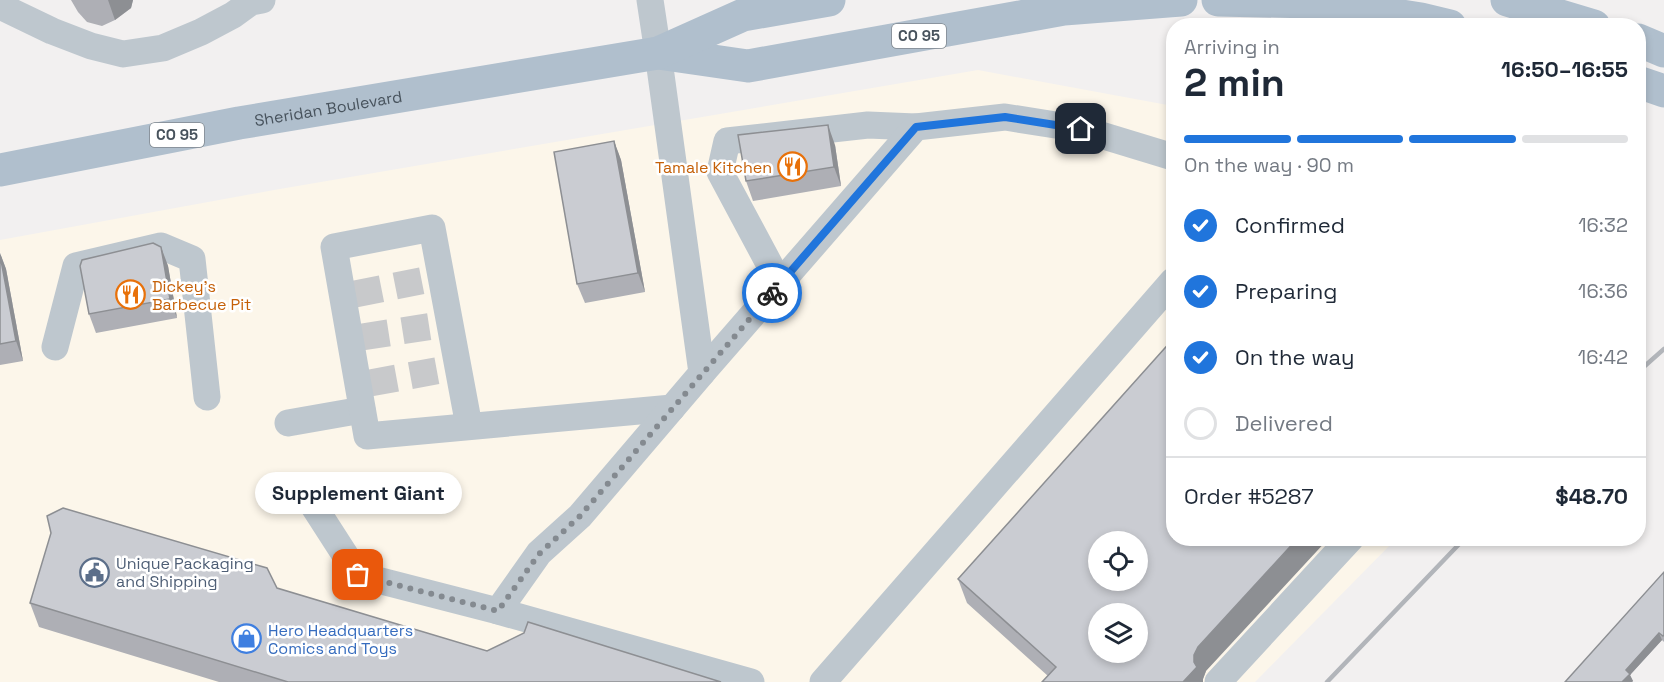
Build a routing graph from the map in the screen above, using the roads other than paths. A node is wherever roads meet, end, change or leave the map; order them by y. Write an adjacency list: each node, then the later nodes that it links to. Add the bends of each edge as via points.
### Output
1 (262, 0): 7 (street, via 163,48 123,54 52,31)
2 (650, 0): 12 (street)
3 (829, 0): 12 (main road, Sheridan Boulevard / CO 95, via 743,15)
4 (1181, 0): 12 (main road, Sheridan Boulevard / CO 95, via 1064,9 748,66)
5 (1218, 0): 8 (main road, via 1311,2)
6 (1507, 0): 9 (main road)
7 (0, 6)
8 (1415, 18)
9 (1567, 18)
10 (1646, 43): 11 (main road)
11 (1664, 51)
12 (658, 53): 17 (main road, Sheridan Boulevard / CO 95, via 239,123); 21 (street)
13 (1646, 85): 14 (main road)
14 (1664, 91)
15 (916, 127): 16 (street, via 1005,117 1081,129); 18 (street); 18 (street, via 868,124 727,141 720,172)
16 (1166, 155)
17 (0, 170)
18 (780, 284): 21 (street)
19 (1166, 289): 31 (street)
20 (55, 347): 23 (street, via 76,266 161,246 192,259)
21 (702, 373): 24 (street)
22 (363, 392): 25 (street); 26 (street, via 367,436); 26 (street, via 349,295 334,247 432,228 441,324)
23 (207, 397)
24 (672, 408): 26 (street); 29 (street, via 580,516 539,554)
25 (288, 423)
26 (469, 426)
27 (302, 488): 29 (street, via 358,575)
28 (1344, 546): 32 (street)
29 (498, 611): 30 (street)
30 (751, 682)
31 (823, 682)
32 (1218, 682)

